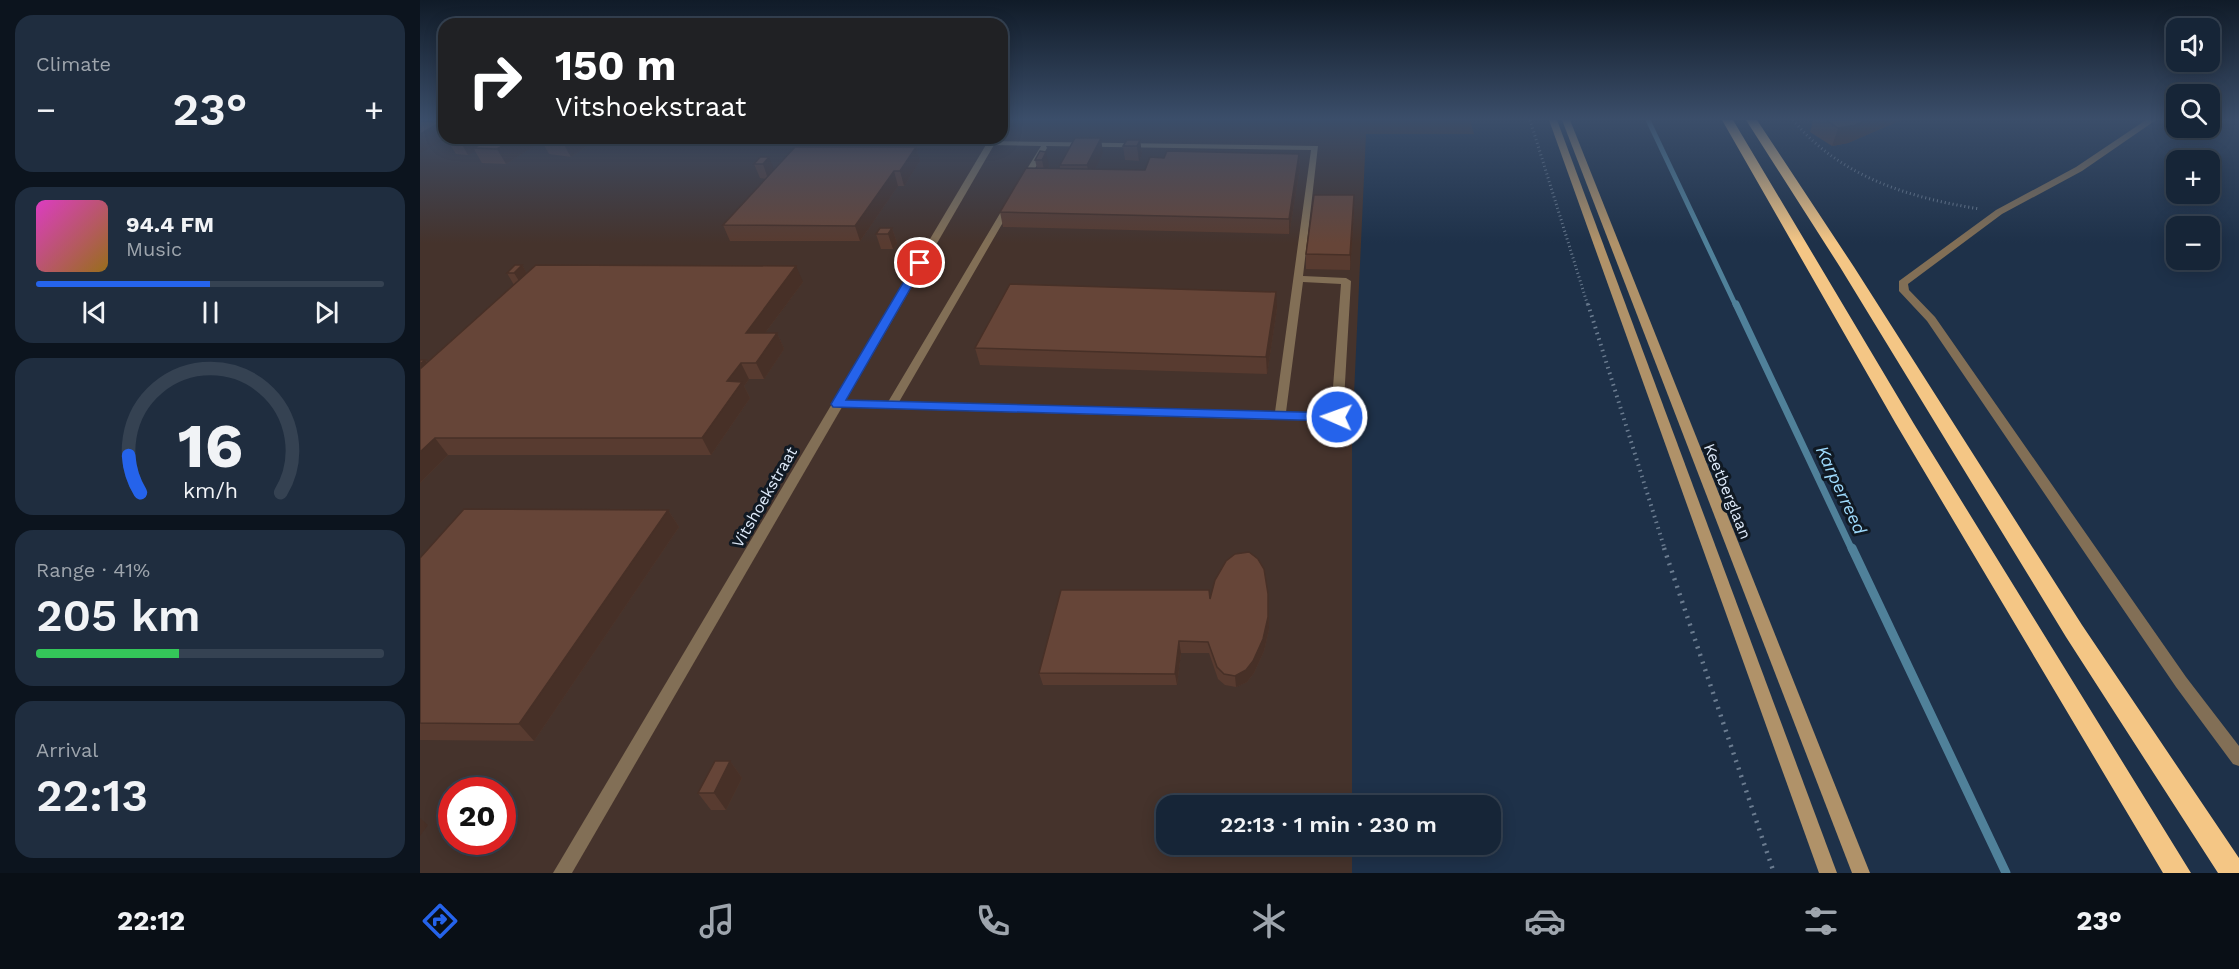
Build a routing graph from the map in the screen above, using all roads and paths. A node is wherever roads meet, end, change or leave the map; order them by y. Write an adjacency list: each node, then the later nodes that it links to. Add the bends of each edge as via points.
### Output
1 (980, 161): 13 (street, Vitshoekstraat)
2 (1036, 161): 14 (street)
3 (1313, 161): 12 (street)
4 (1543, 161): 18 (path, via 1669,564)
5 (1568, 161): 19 (main road)
6 (1582, 161): 20 (main road, Keetberglaan)
7 (1752, 161): 21 (highway, via 1905,424)
8 (1778, 161): 22 (highway, via 2061,610)
9 (1842, 161): 11 (path, via 1887,187 1927,200)
10 (2091, 161): 11 (street)
11 (1999, 212): 16 (street, via 1916,271 1903,283 1904,291 1931,319 2181,682)
12 (1298, 279): 15 (street); 15 (street, via 1346,281 1337,417)
13 (837, 404): 14 (street); 17 (street, Vitshoekstraat)
14 (891, 406): 15 (street)
15 (1280, 416)
16 (2239, 759)
17 (562, 873)
18 (1774, 873)
19 (1828, 873)
20 (1861, 873)
21 (2178, 873)
22 (2233, 873)

